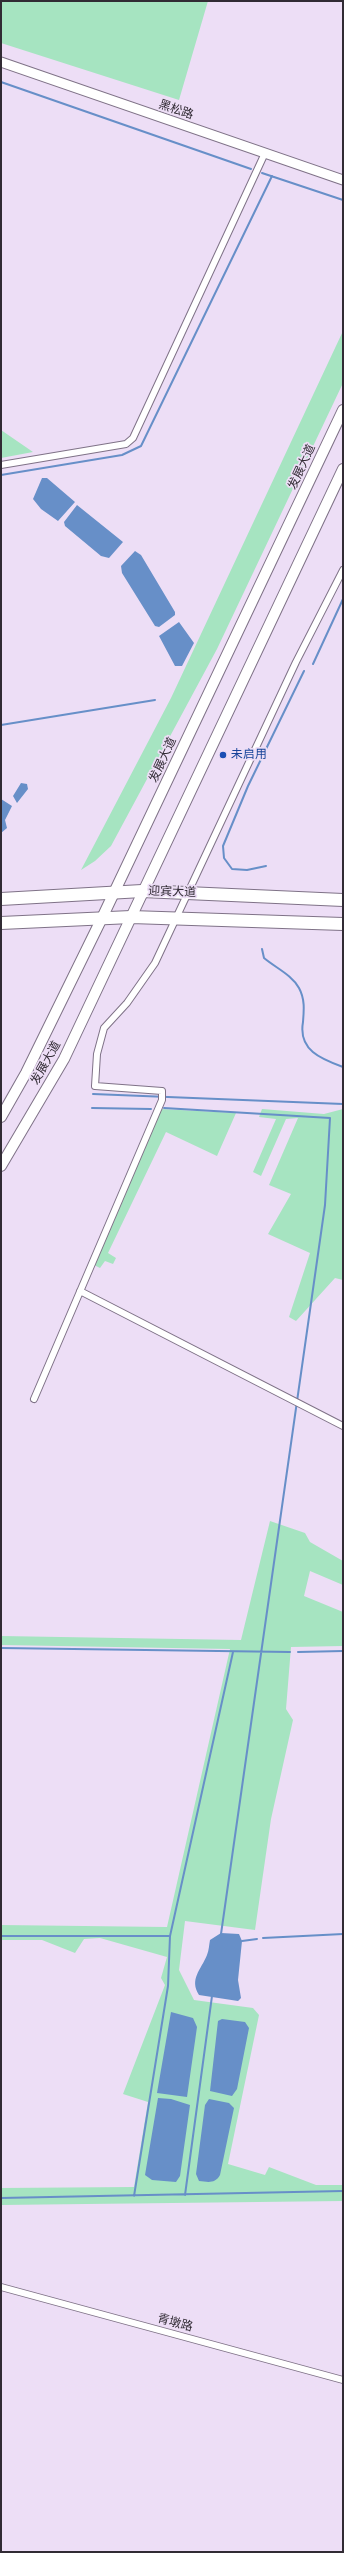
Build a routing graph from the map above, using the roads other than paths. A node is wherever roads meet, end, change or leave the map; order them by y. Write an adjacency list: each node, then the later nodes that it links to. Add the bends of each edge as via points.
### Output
1 (1, 62): 2 (street, 黑松路)
2 (265, 153): 3 (street, 黑松路); 5 (street, via 133,438 126,444)
3 (343, 180)
4 (343, 410): 9 (main road, 发展大道)
5 (1, 465)
6 (343, 469): 8 (main road, 发展大道)
7 (343, 570): 10 (street, via 296,662)
8 (142, 891): 9 (highway, 迎宾大道); 10 (highway, 迎宾大道); 13 (main road, 发展大道)
9 (114, 892): 11 (highway, 迎宾大道); 15 (main road, 发展大道)
10 (188, 892): 12 (highway, 迎宾大道); 14 (street)
11 (1, 899)
12 (343, 900)
13 (131, 917): 14 (highway, 迎宾大道); 15 (highway, 迎宾大道); 19 (main road, 发展大道, via 64,1059)
14 (177, 917): 17 (highway, 迎宾大道); 20 (street, via 155,963 127,1003 104,1028 97,1054 95,1086 162,1091 162,1097)
15 (102, 918): 16 (highway, 迎宾大道); 18 (main road, 发展大道, via 32,1062)
16 (1, 923)
17 (343, 924)
18 (1, 1117)
19 (1, 1166)
20 (80, 1291): 21 (street); 22 (street)
21 (34, 1399)
22 (343, 1426)
23 (1, 2287): 24 (street, 青墩路)
24 (343, 2380)

